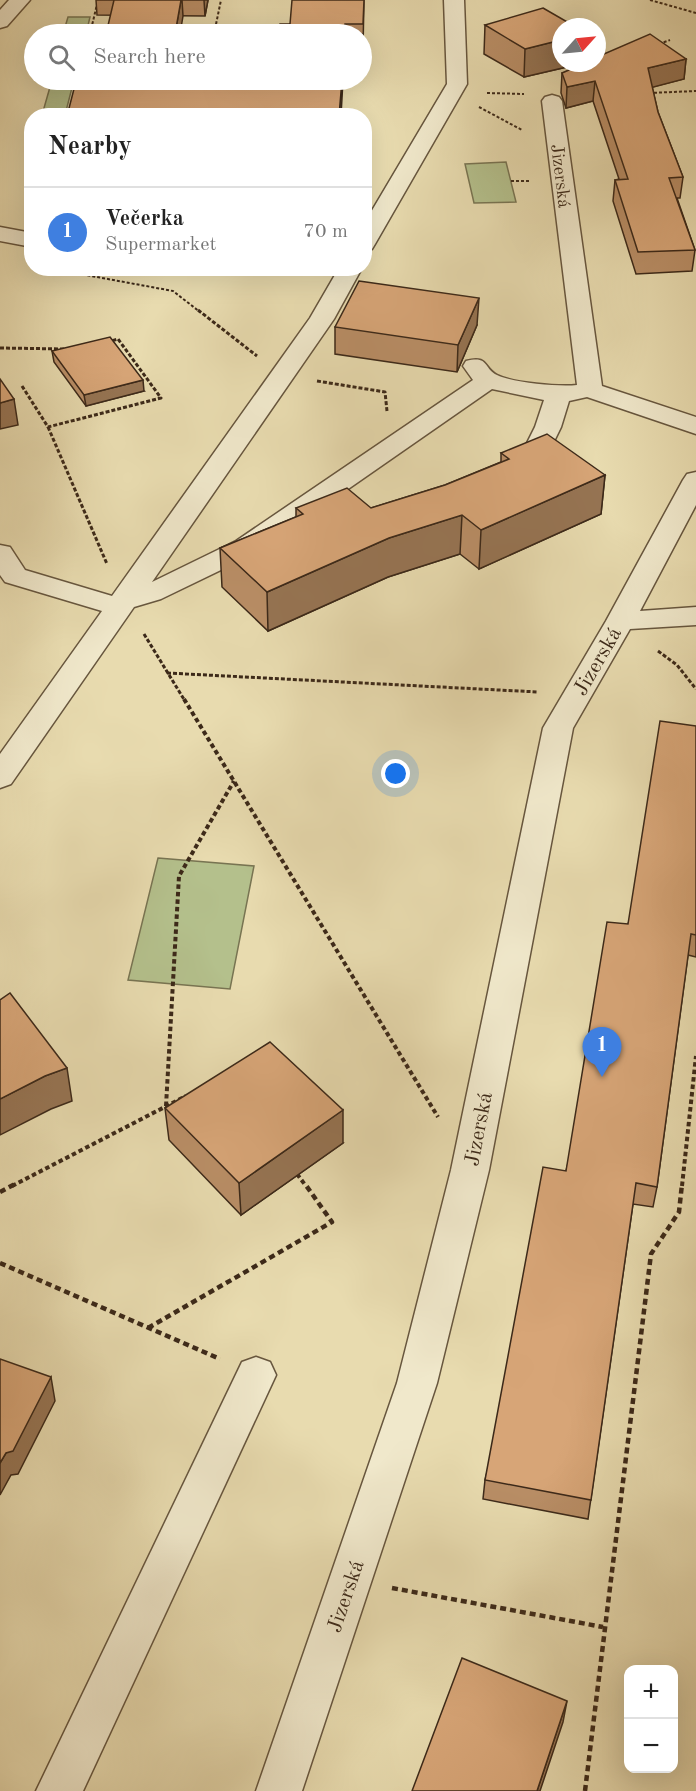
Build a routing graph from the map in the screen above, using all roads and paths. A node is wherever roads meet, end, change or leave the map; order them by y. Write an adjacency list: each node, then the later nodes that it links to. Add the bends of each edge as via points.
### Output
1 (20, 0): 7 (street)
2 (98, 0): 8 (path)
3 (221, 0): 9 (path)
4 (454, 0): 14 (street, via 457,84)
5 (650, 0): 6 (path)
6 (696, 13)
7 (0, 22)
8 (92, 24)
9 (216, 24)
10 (670, 40): 11 (path)
11 (659, 44)
12 (76, 90): 16 (path)
13 (696, 91): 15 (path)
14 (452, 92): 17 (path, via 553,95); 18 (path); 19 (street)
15 (648, 93)
16 (74, 98)
17 (552, 101): 18 (street, Jizerská)
18 (558, 150): 31 (street, Jizerská)
19 (372, 230)
20 (0, 234): 21 (street)
21 (24, 238)
22 (96, 276): 25 (path)
23 (105, 276): 25 (path)
24 (346, 276): 29 (street)
25 (108, 278): 29 (path, via 173,291)
26 (107, 342): 34 (path, via 118,339 161,398)
27 (0, 348): 28 (path)
28 (75, 349)
29 (282, 376): 35 (path, via 386,392); 39 (street)
30 (22, 386): 34 (path)
31 (590, 390): 32 (street); 33 (street)
32 (558, 395): 35 (street, via 482,373); 36 (street, via 529,466)
33 (696, 426)
34 (48, 427): 39 (path)
35 (391, 447): 39 (street, via 246,547)
36 (496, 478)
37 (696, 480): 41 (street, Jizerská)
38 (0, 553): 39 (street, via 15,576)
39 (122, 604): 42 (path); 45 (street)
40 (696, 616): 41 (street)
41 (620, 621): 43 (path, via 677,665); 44 (street, Jizerská)
42 (167, 673): 44 (path); 46 (path)
43 (696, 689)
44 (578, 694): 50 (street, Jizerská, via 558,728)
45 (0, 777)
46 (234, 781): 49 (path, via 179,876); 50 (path)
47 (696, 1056): 57 (path, via 679,1212 651,1254)
48 (195, 1091): 49 (path)
49 (166, 1106): 52 (path)
50 (470, 1170): 56 (street, Jizerská, via 417,1383)
51 (297, 1174): 54 (path, via 332,1222)
52 (0, 1192)
53 (0, 1263): 54 (path)
54 (148, 1328): 55 (path)
55 (256, 1375): 58 (street)
56 (350, 1581): 57 (path); 59 (street, Jizerská)
57 (603, 1627): 60 (path)
58 (59, 1791)
59 (279, 1791)
60 (585, 1791)

